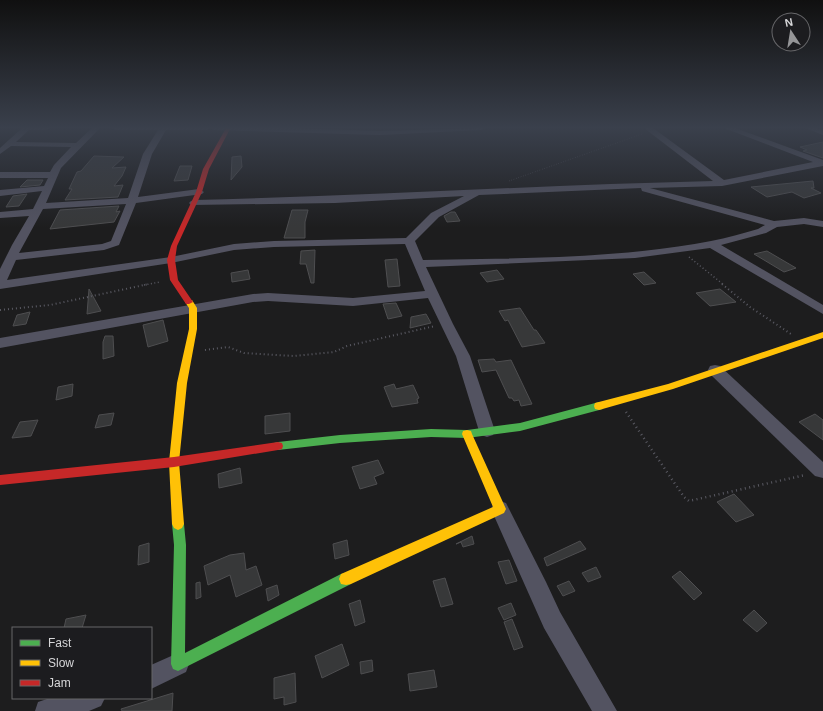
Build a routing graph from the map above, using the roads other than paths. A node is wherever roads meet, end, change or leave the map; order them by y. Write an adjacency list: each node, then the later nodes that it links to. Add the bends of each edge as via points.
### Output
1 (61, 161): 7 (street)
2 (144, 161): 14 (street)
3 (210, 161): 12 (street)
4 (692, 161): 8 (street)
5 (823, 163): 8 (street)
6 (0, 175): 7 (street)
7 (53, 175): 10 (street)
8 (722, 184): 9 (street)
9 (635, 185): 11 (street); 20 (street, via 677,199)
10 (48, 188): 13 (street); 16 (street)
11 (481, 191): 15 (street, via 335,200); 22 (street, via 435,216)
12 (199, 192): 14 (street); 15 (street)
13 (0, 193)
14 (133, 201): 16 (street); 24 (street, via 115,243 111,245)
15 (194, 203): 25 (street, via 174,246)
16 (38, 209): 17 (street); 24 (street)
17 (0, 215)
18 (823, 215): 19 (street)
19 (804, 221): 20 (street); 21 (street)
20 (774, 224): 23 (street, via 762,231)
21 (823, 224)
22 (409, 241): 25 (street, via 234,247); 26 (street)
23 (712, 244): 26 (street, via 635,255); 30 (street)
24 (12, 257): 27 (street)
25 (171, 260): 27 (street); 29 (street, via 174,280)
26 (419, 264): 28 (street)
27 (0, 283)
28 (431, 294): 29 (street, via 353,302 261,297); 34 (street, via 464,356)
29 (193, 308): 32 (street); 36 (street, via 193,329 182,383)
30 (823, 310)
31 (823, 335): 33 (street)
32 (0, 343)
33 (715, 370): 34 (street, via 670,387 618,402 520,427); 37 (street)
34 (487, 431): 35 (street)
35 (467, 434): 36 (street, via 431,433 340,439 238,451); 39 (street)
36 (174, 462): 38 (street); 40 (street, via 180,545)
37 (821, 471)
38 (0, 480)
39 (500, 509): 40 (street, via 360,572); 44 (street, via 540,589 552,620)
40 (178, 664): 41 (street)
41 (152, 677)
42 (89, 699): 43 (street)
43 (47, 711)
44 (605, 711)

